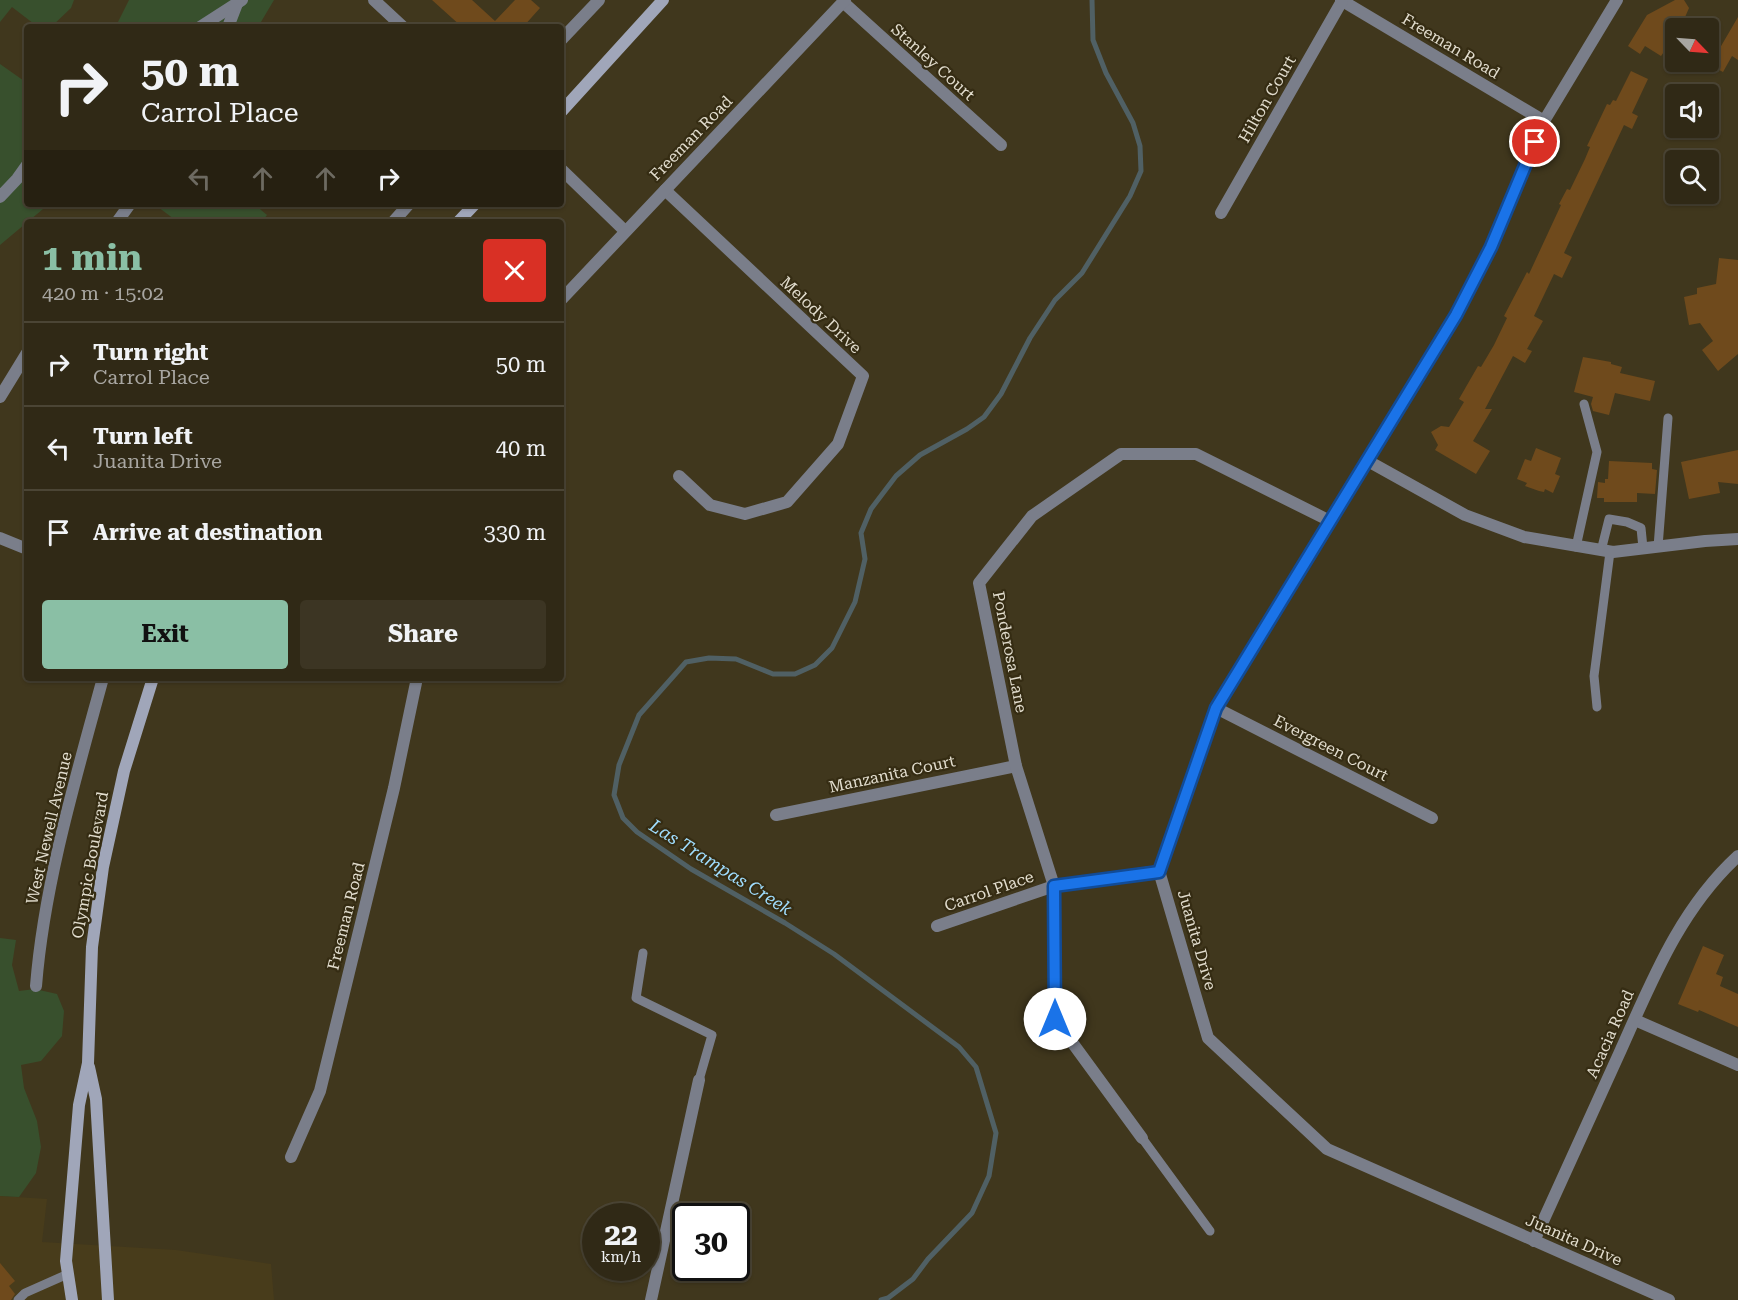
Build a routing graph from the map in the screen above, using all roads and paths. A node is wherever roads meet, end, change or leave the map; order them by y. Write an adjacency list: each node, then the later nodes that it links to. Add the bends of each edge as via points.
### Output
1 (374, 0): 10 (street)
2 (599, 0): 11 (street)
3 (663, 0): 12 (main road)
4 (1341, 0): 13 (street, Freeman Road); 21 (street, Hilton Court)
5 (1617, 0): 13 (street)
6 (239, 1): 8 (street); 9 (street)
7 (844, 1): 14 (street, Stanley Court); 17 (street, Freeman Road)
8 (204, 24)
9 (229, 24)
10 (400, 24)
11 (564, 37)
12 (564, 109)
13 (1544, 121): 30 (street, via 1491,247 1456,315)
14 (1001, 146)
15 (24, 169): 18 (street)
16 (564, 172): 24 (street)
17 (665, 190): 24 (street, Freeman Road); 31 (street, Melody Drive, via 862,376 838,444 787,502 745,514 710,505)
18 (0, 197)
19 (406, 207): 22 (street)
20 (472, 207): 23 (main road)
21 (1221, 213)
22 (396, 219)
23 (461, 219)
24 (625, 231): 25 (street, Freeman Road)
25 (564, 297)
26 (24, 358): 27 (street)
27 (0, 397)
28 (1584, 404): 35 (lane, via 1597,452)
29 (1668, 418): 36 (lane)
30 (1368, 461): 32 (street); 35 (street, via 1465,515 1524,537)
31 (679, 476)
32 (1330, 521): 44 (street); 45 (street, Ponderosa Lane, via 1196,454 1121,454 1032,516 979,583)
33 (0, 538): 37 (street)
34 (1738, 539): 36 (street)
35 (1576, 547): 39 (street)
36 (1658, 547): 38 (street)
37 (24, 548)
38 (1643, 548): 39 (street); 39 (lane, via 1641,528 1609,519)
39 (1606, 551): 43 (lane, via 1594,676)
40 (102, 681): 53 (street, West Newell Avenue, via 56,863 39,944)
41 (152, 681): 55 (main road, Olympic Boulevard, via 124,771 103,867 92,947)
42 (416, 681): 59 (street, Freeman Road, via 320,1091)
43 (1597, 707)
44 (1216, 708): 47 (street, Evergreen Court); 49 (street)
45 (1016, 766): 46 (street, Manzanita Court); 50 (street, Ponderosa Lane)
46 (776, 815)
47 (1432, 818)
48 (1738, 856): 54 (street, Acacia Road, via 1695,903 1680,926)
49 (1159, 872): 50 (street, Carrol Place); 61 (street, Juanita Drive, via 1208,1038 1327,1149)
50 (1054, 886): 51 (street, Carrol Place); 58 (street, Ponderosa Lane, via 1055,1019)
51 (937, 926)
52 (642, 953): 57 (lane, via 636,998 712,1035)
53 (36, 986)
54 (1635, 1020): 56 (street); 61 (street, Acacia Road)
55 (87, 1063): 62 (main road, Olympic Boulevard, via 78,1105); 65 (main road, Olympic Boulevard, via 96,1099)
56 (1738, 1065)
57 (699, 1080): 66 (street)
58 (1142, 1138): 60 (lane)
59 (291, 1157)
60 (1210, 1231)
61 (1534, 1241): 67 (street, Juanita Drive)
62 (68, 1274): 63 (main road, Olympic Boulevard); 64 (lane)
63 (69, 1296)
64 (18, 1300)
65 (108, 1300)
66 (651, 1300)
67 (1669, 1300)

